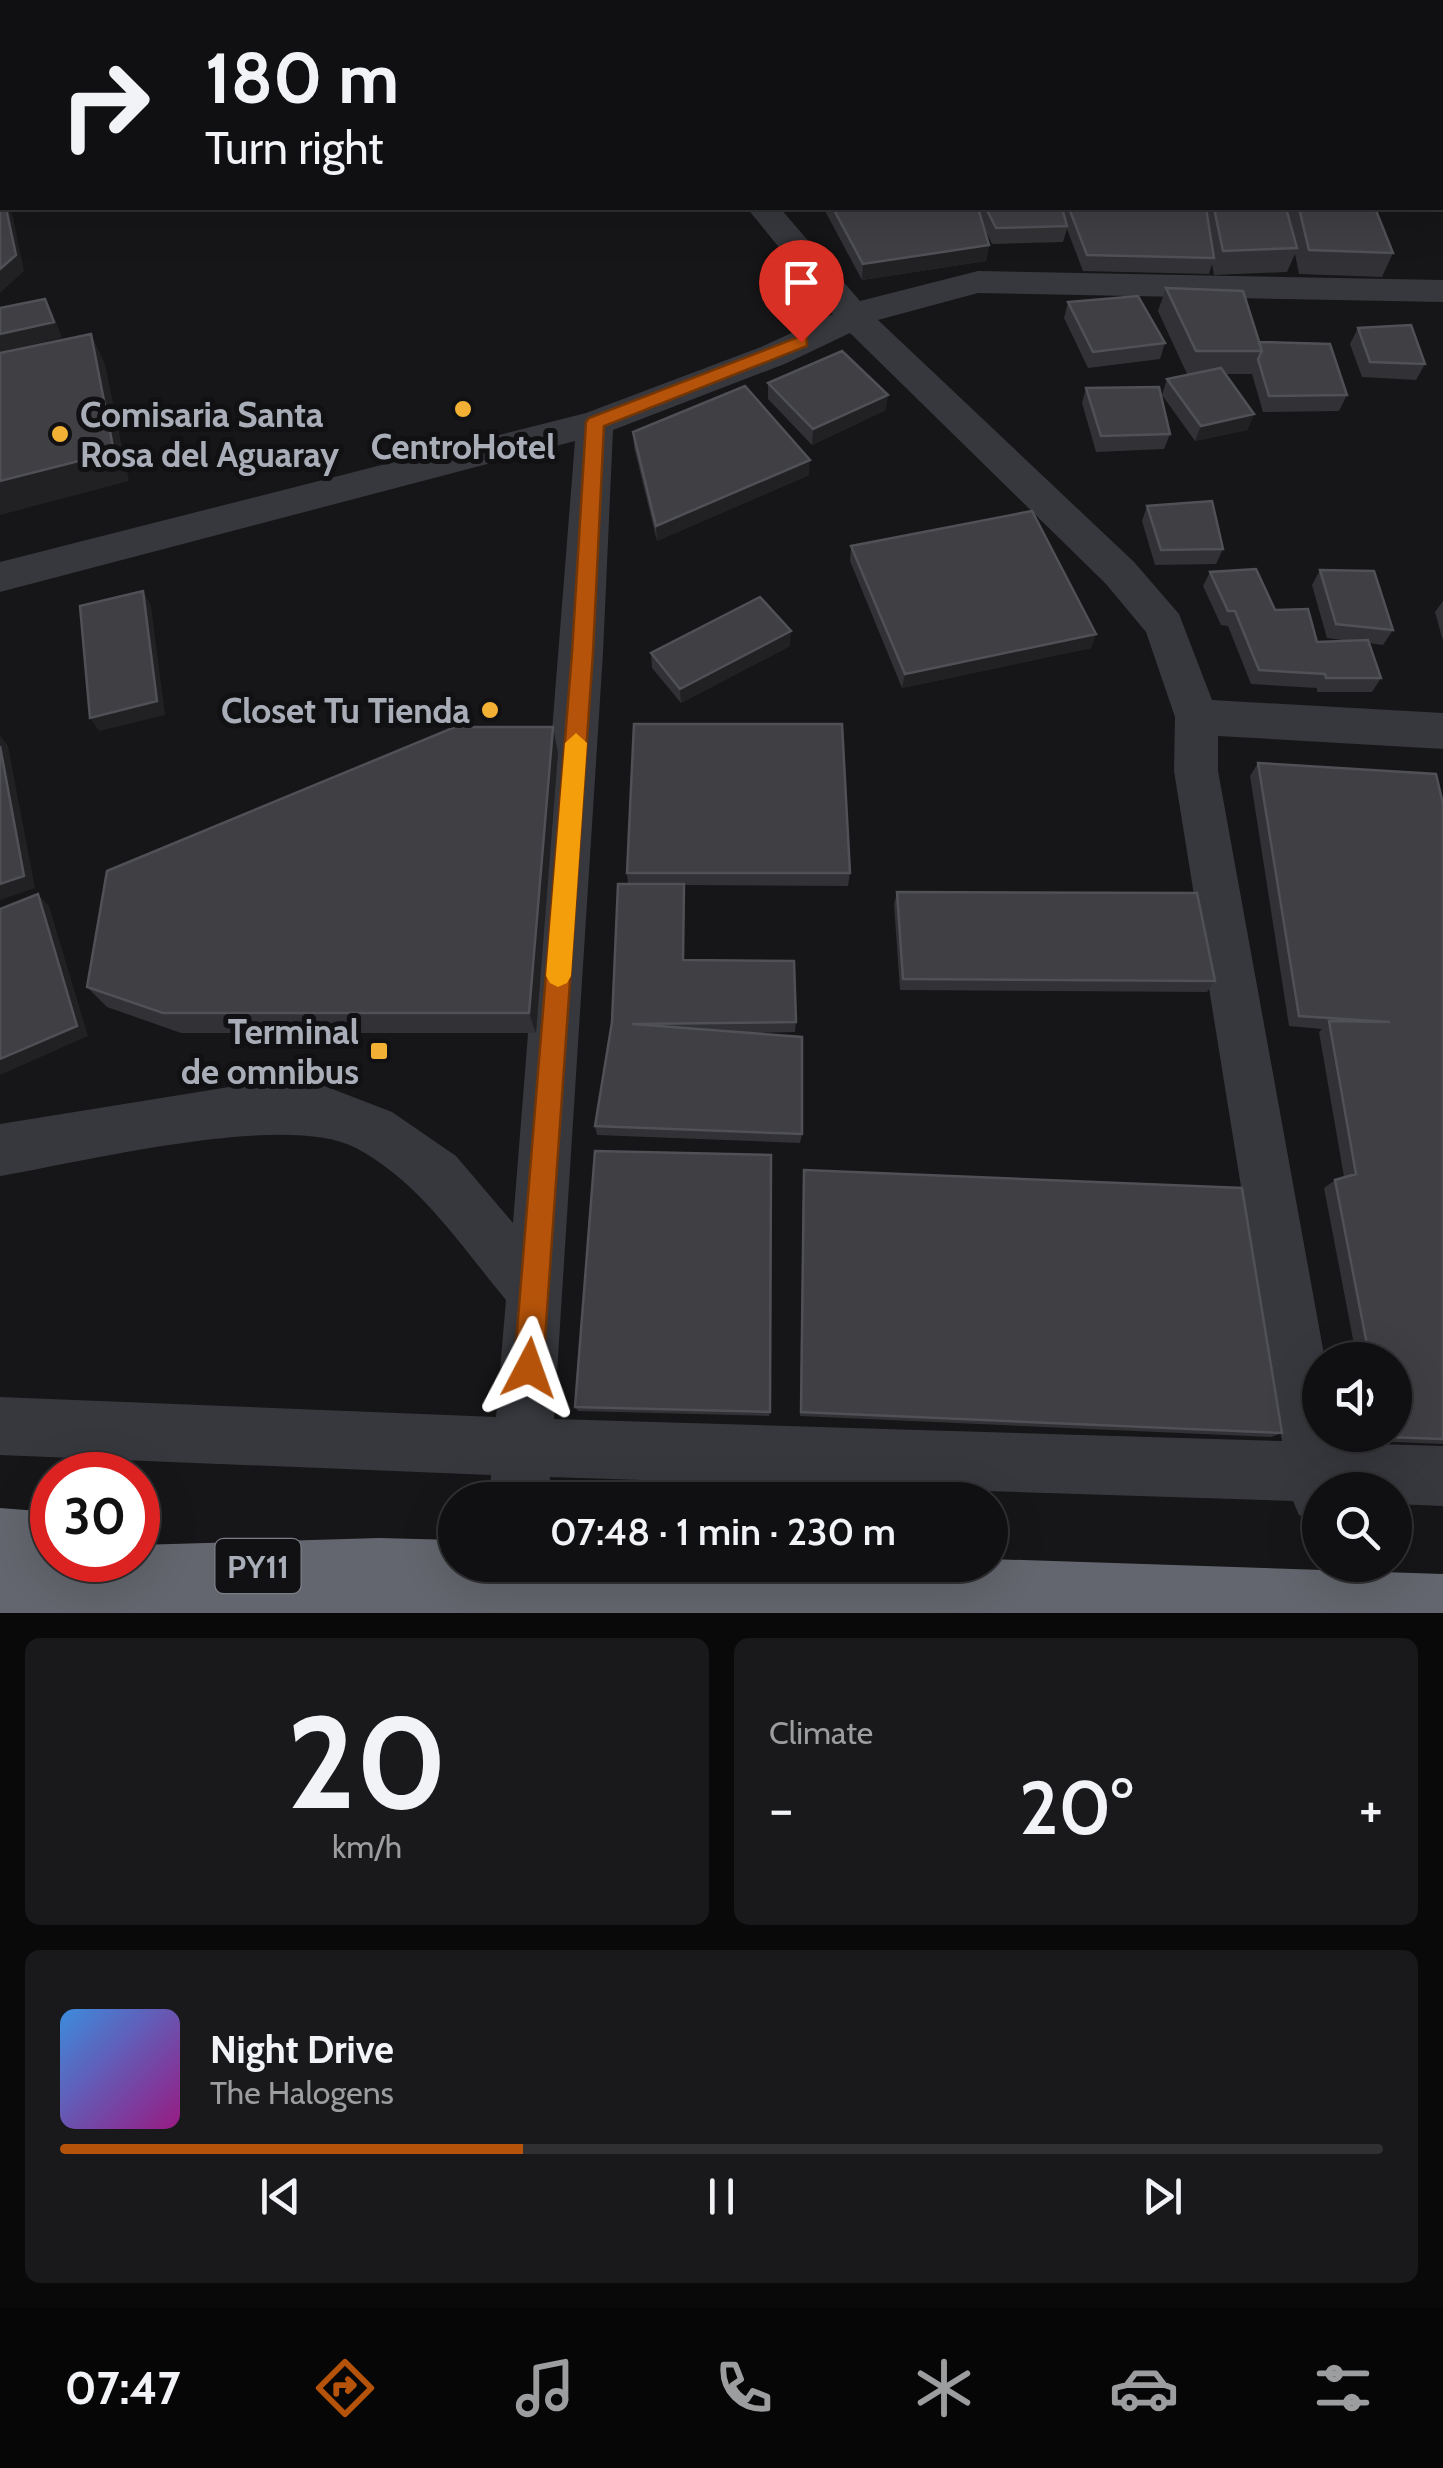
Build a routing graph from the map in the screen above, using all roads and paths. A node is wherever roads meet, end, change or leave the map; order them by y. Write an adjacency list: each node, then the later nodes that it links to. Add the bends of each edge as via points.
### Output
1 (765, 210): 3 (street)
2 (1443, 290): 3 (street, via 978,282)
3 (854, 318): 4 (street); 6 (street, via 1120,573 1164,624)
4 (595, 422): 5 (street); 9 (street)
5 (0, 577)
6 (1197, 717): 7 (street); 12 (street, via 1196,771)
7 (1443, 731)
8 (0, 1150): 9 (street, via 248,1110 322,1110 374,1130 436,1175)
9 (534, 1291): 11 (street)
10 (0, 1426): 11 (street, via 264,1438)
11 (521, 1472): 15 (street)
12 (1317, 1472)
13 (1443, 1476): 14 (street)
14 (1412, 1478)
15 (1302, 1483)
16 (0, 1545): 17 (highway)
17 (30, 1548)
18 (160, 1558): 19 (highway, PY11)
19 (379, 1575): 20 (highway, PY11); 21 (highway, PY11)
20 (0, 1586)
21 (514, 1586): 23 (highway, PY11)
22 (1332, 1586): 23 (highway, PY11); 24 (highway, PY11)
23 (1188, 1609)
24 (1443, 1612)

